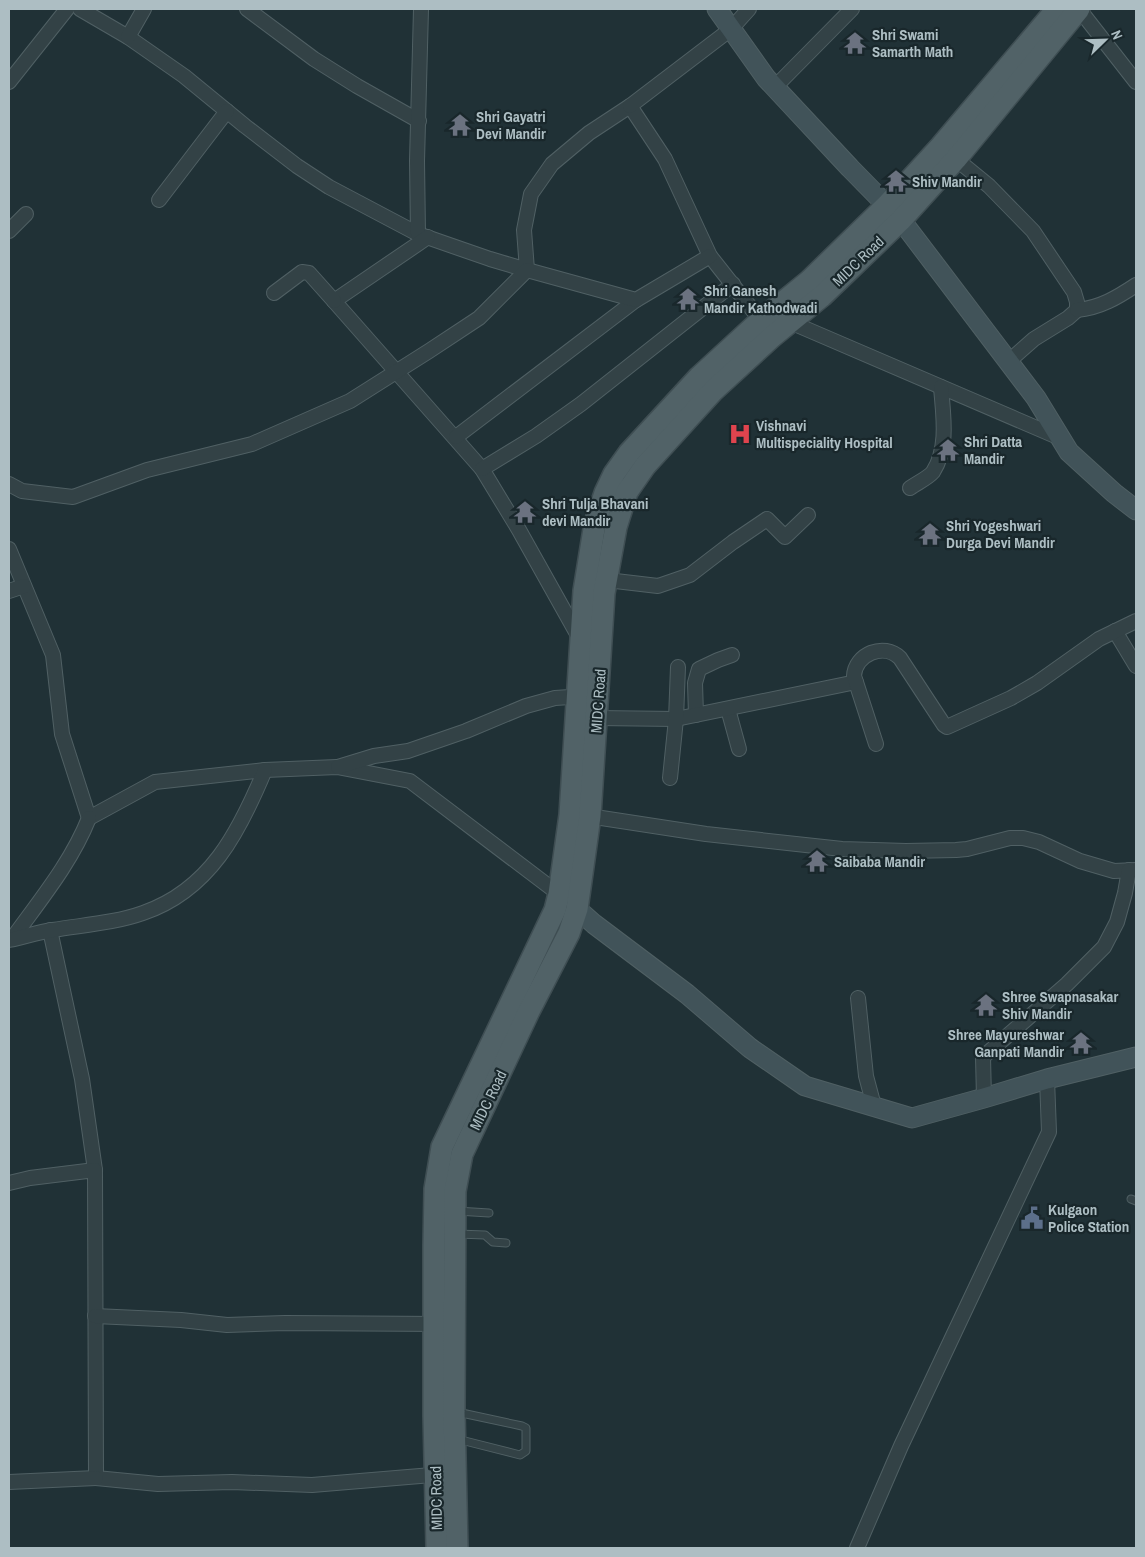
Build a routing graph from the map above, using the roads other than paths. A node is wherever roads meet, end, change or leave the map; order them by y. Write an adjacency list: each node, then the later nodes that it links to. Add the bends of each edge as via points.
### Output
1 (67, 9): 13 (street)
2 (80, 9): 12 (street)
3 (144, 9): 12 (street)
4 (246, 9): 18 (street, via 314,59)
5 (421, 9): 18 (street)
6 (717, 9): 11 (street)
7 (749, 9): 11 (street)
8 (852, 9): 15 (street)
9 (1057, 9): 21 (main road, MIDC Road, via 941,146)
10 (1079, 9): 14 (street); 19 (main road, MIDC Road)
11 (731, 29): 15 (street); 16 (street)
12 (128, 38): 17 (street, via 184,76)
13 (9, 82)
14 (1136, 82)
15 (775, 87): 21 (street)
16 (630, 106): 25 (street, via 664,159); 26 (street, via 589,133 552,164 531,194 524,230)
17 (227, 111): 20 (street); 24 (street, via 329,187)
18 (419, 121): 24 (street, via 417,161)
19 (956, 160): 21 (main road, MIDC Road); 32 (street, via 989,186 1033,231 1074,292)
20 (159, 200)
21 (894, 213): 33 (main road, MIDC Road, via 822,296); 34 (main road, MIDC Road, via 808,280); 35 (street)
22 (26, 214): 23 (street)
23 (9, 231)
24 (423, 236): 26 (street); 31 (street)
25 (710, 256): 27 (street); 30 (street)
26 (527, 270): 30 (street); 36 (street, via 479,318)
27 (733, 284): 34 (street); 40 (street, via 581,404)
28 (1136, 285): 32 (street, via 1092,309)
29 (274, 293): 31 (street, via 302,272 309,273)
30 (636, 300): 38 (street)
31 (334, 301): 36 (street)
32 (1077, 310): 35 (street, via 1034,339)
33 (790, 322): 34 (main road, MIDC Road); 37 (street)
34 (767, 328): 46 (main road, MIDC Road, via 645,466 627,492 616,527); 51 (main road, MIDC Road, via 699,377 629,453 614,474 595,523 584,591)
35 (1008, 362): 39 (street, via 1036,398)
36 (397, 372): 38 (street); 41 (street, via 350,401 252,444 147,470 73,497 22,491)
37 (941, 386): 39 (street); 42 (street, via 944,438 940,457 932,473)
38 (456, 437): 40 (street)
39 (1060, 438): 43 (street, via 1069,452)
40 (482, 469): 51 (street)
41 (9, 484)
42 (910, 488)
43 (1136, 510)
44 (808, 515): 46 (street, via 785,537 767,520 690,575 658,586)
45 (9, 549): 47 (street)
46 (606, 580): 56 (main road, MIDC Road)
47 (24, 586): 48 (street); 67 (street, via 53,655 62,734)
48 (9, 591)
49 (1136, 621): 50 (street)
50 (1115, 631): 53 (street); 55 (street, via 1011,698 947,727 896,653 882,649 867,655 854,670)
51 (581, 642): 56 (main road, MIDC Road)
52 (732, 655): 58 (street, via 699,669 695,683)
53 (1136, 666)
54 (678, 667): 60 (street)
55 (856, 682): 57 (street); 61 (street)
56 (588, 696): 59 (main road, MIDC Road); 63 (street, via 555,698 526,706 408,750); 66 (main road, MIDC Road)
57 (728, 709): 58 (street); 62 (street)
58 (696, 715): 60 (street)
59 (597, 718): 60 (street); 66 (main road, MIDC Road)
60 (676, 719): 65 (street)
61 (876, 744)
62 (739, 749)
63 (337, 767): 64 (street); 69 (street, via 410,780)
64 (265, 770): 67 (street, via 155,782); 71 (street, via 230,842 211,868 191,887 170,902 143,913)
65 (670, 778)
66 (580, 815): 68 (street, via 706,834 842,849 956,850 1023,838 1114,871); 69 (main road, MIDC Road); 70 (main road, MIDC Road)
67 (89, 818): 72 (street, via 64,868)
68 (1133, 870): 77 (street, via 1104,948 983,1058)
69 (559, 894): 70 (street); 74 (main road, MIDC Road)
70 (577, 909): 74 (main road, MIDC Road, via 569,933); 78 (street, via 688,994 750,1048 805,1086)
71 (50, 930): 72 (street); 79 (street, via 82,1079)
72 (10, 939)
73 (858, 998): 78 (street, via 866,1076)
74 (516, 1016): 81 (main road, MIDC Road, via 462,1154); 86 (main road, MIDC Road, via 442,1148 435,1189)
75 (1136, 1057): 76 (street)
76 (1046, 1079): 77 (street); 94 (street, via 1049,1132 901,1446)
77 (984, 1098): 78 (street, via 912,1118)
78 (874, 1106)
79 (95, 1170): 80 (street); 85 (street)
80 (9, 1183)
81 (454, 1211): 82 (lane); 83 (main road, MIDC Road)
82 (490, 1213)
83 (454, 1234): 84 (lane, via 485,1235 493,1242); 86 (main road, MIDC Road)
84 (506, 1243)
85 (95, 1316): 86 (street, via 227,1325); 90 (street)
86 (445, 1324): 87 (main road, MIDC Road); 89 (main road, MIDC Road)
87 (454, 1412): 88 (main road, MIDC Road); 88 (lane, via 526,1428 526,1451 520,1455)
88 (455, 1438): 89 (main road, MIDC Road)
89 (446, 1474): 90 (street, via 312,1485 158,1484); 92 (main road, MIDC Road); 93 (main road, MIDC Road)
90 (96, 1478): 91 (street)
91 (9, 1482)
92 (437, 1548)
93 (457, 1548)
94 (857, 1548)

